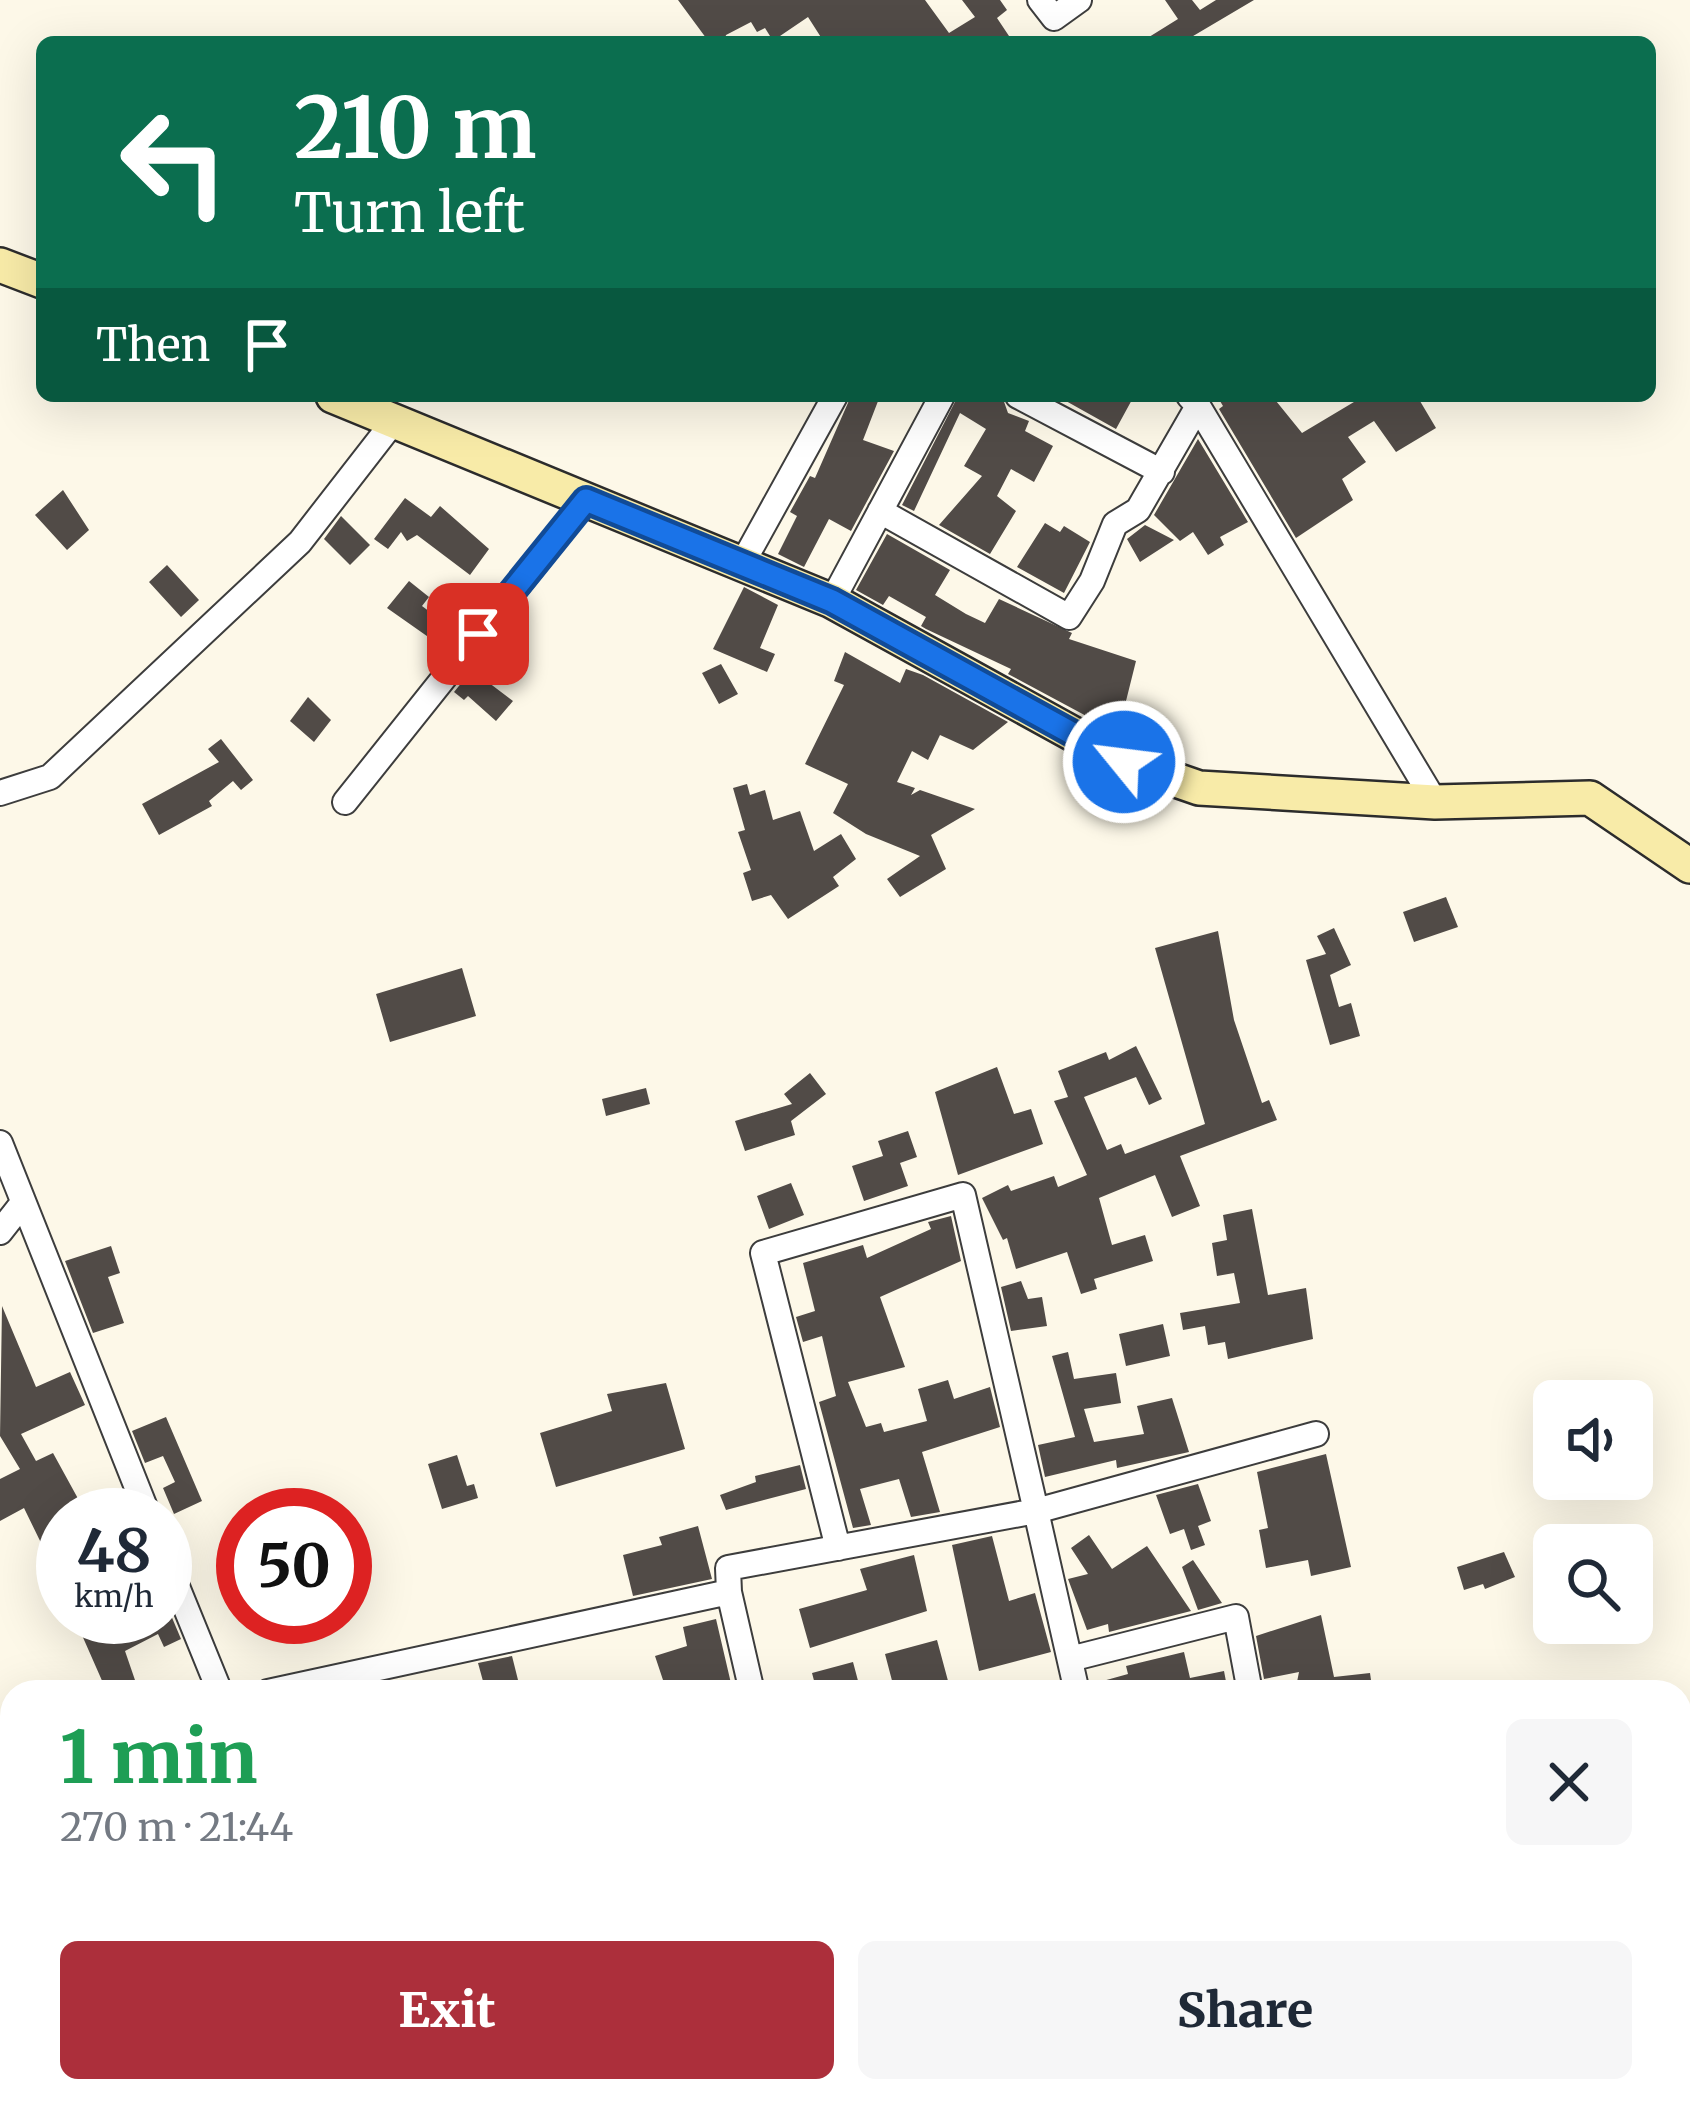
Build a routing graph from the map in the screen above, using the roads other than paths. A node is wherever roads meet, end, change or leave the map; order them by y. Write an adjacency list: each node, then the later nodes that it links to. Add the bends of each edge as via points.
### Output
1 (1040, 0): 2 (street, via 1054,18)
2 (1079, 0)
3 (0, 266): 4 (main road)
4 (36, 279)
5 (348, 402): 11 (main road)
6 (832, 402): 15 (street)
7 (939, 402): 14 (street)
8 (1029, 402): 12 (street)
9 (1193, 402): 12 (street)
10 (1194, 402): 19 (street)
11 (394, 421): 13 (main road); 17 (street, via 300,542 50,777)
12 (1162, 472): 14 (street, via 1138,510 1114,524 1069,617)
13 (586, 500): 15 (main road); 18 (street)
14 (880, 511): 16 (street)
15 (742, 564): 16 (main road)
16 (832, 601): 19 (main road, via 1124,762 1199,788)
17 (0, 793)
18 (345, 802)
19 (1436, 802): 20 (main road, via 1590,798)
20 (1690, 866)
21 (0, 1143): 22 (street)
22 (22, 1204): 23 (street); 25 (street)
23 (0, 1232)
24 (1316, 1434): 26 (street)
25 (137, 1488)
26 (1036, 1511): 27 (street); 27 (street, via 963,1195 763,1253); 30 (street)
27 (838, 1548): 28 (street, via 728,1568)
28 (729, 1592): 32 (street); 33 (street)
29 (192, 1623): 31 (street)
30 (1070, 1659): 34 (street); 35 (street, via 1235,1617)
31 (215, 1680)
32 (323, 1680)
33 (749, 1680)
34 (1074, 1680)
35 (1248, 1680)

